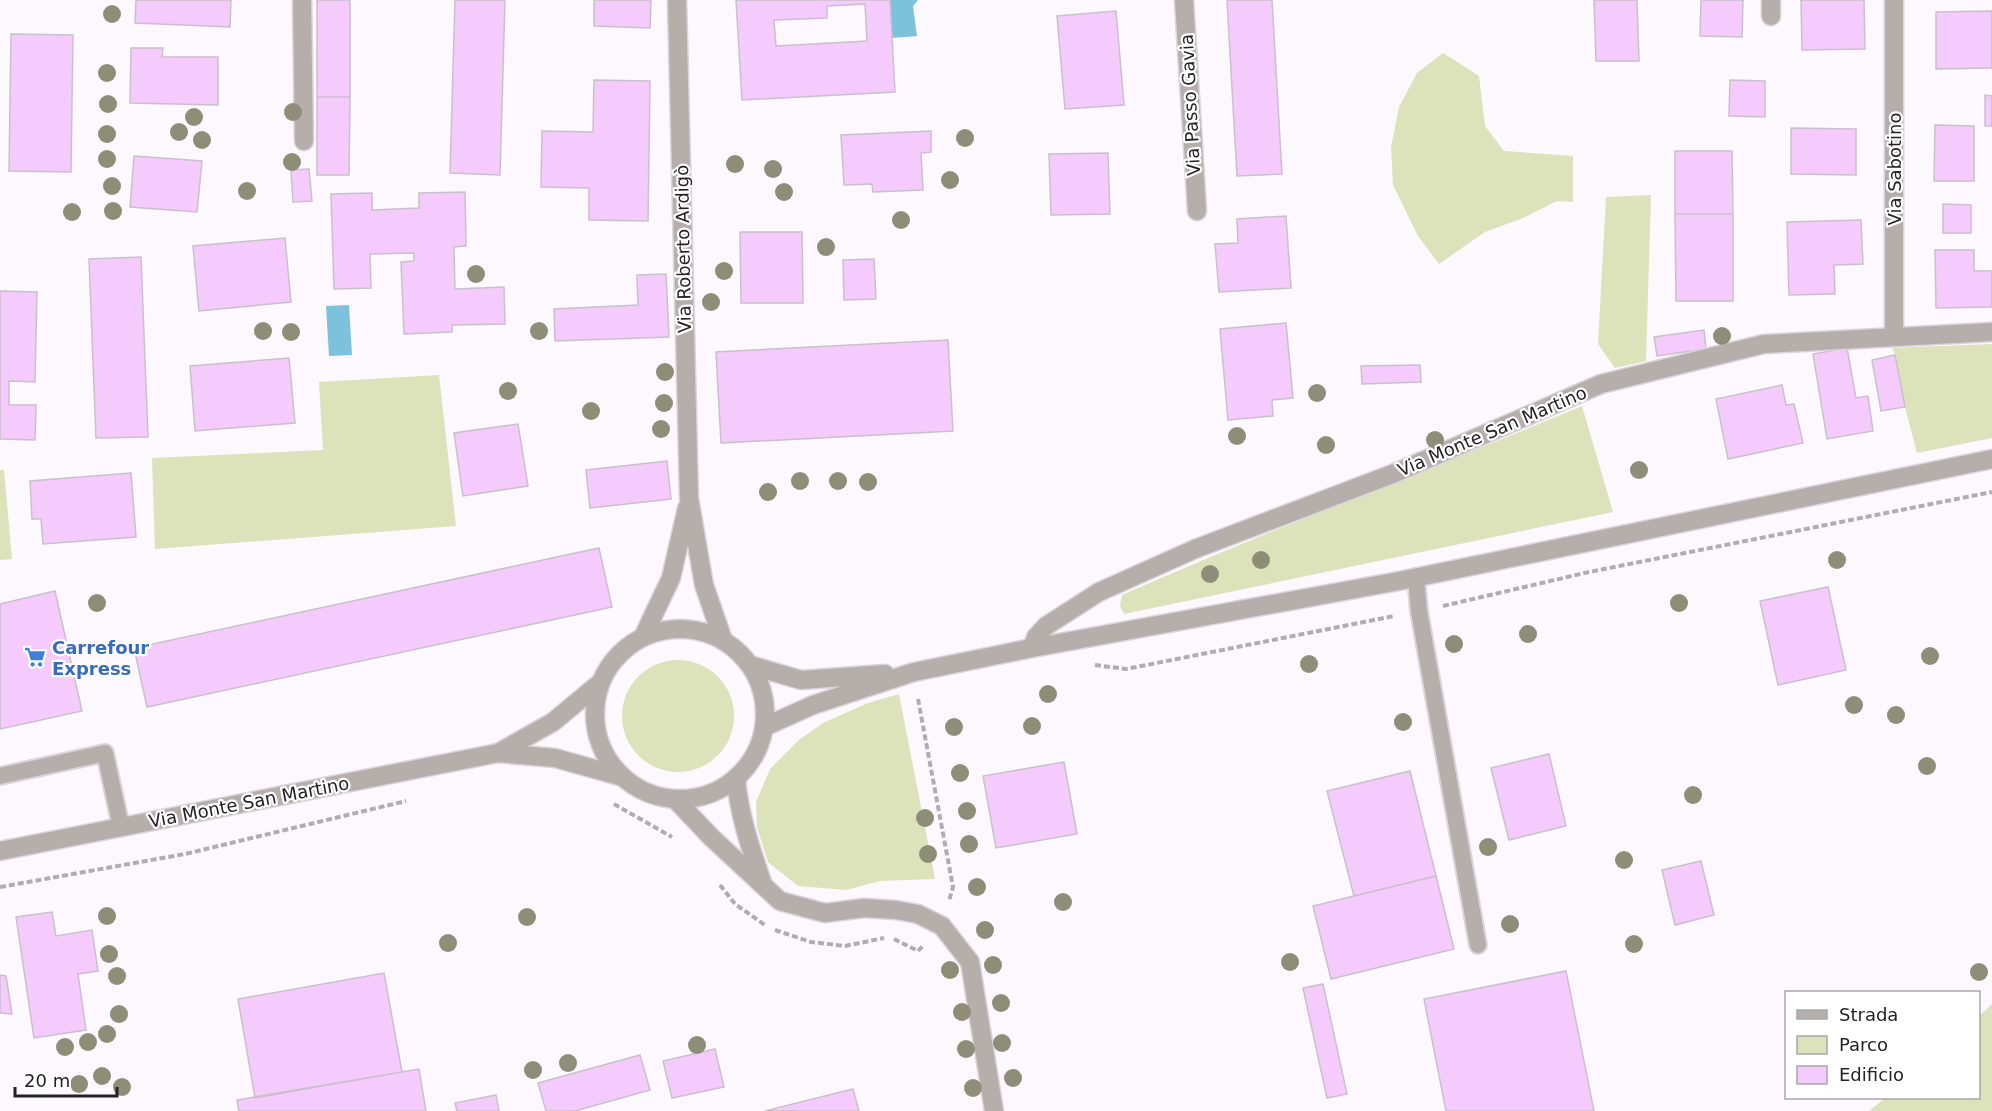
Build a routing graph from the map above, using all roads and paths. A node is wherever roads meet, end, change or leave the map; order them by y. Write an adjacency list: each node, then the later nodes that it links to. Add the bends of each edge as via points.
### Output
1 (302, 0): 5 (street)
2 (677, 0): 10 (street, Via Roberto Ardigò)
3 (1184, 0): 6 (street, Via Passo Gavia)
4 (1894, 0): 8 (street, Via Sabotino)
5 (304, 141)
6 (1197, 211)
7 (1992, 332): 8 (street, Via Monte San Martino)
8 (1894, 337): 14 (street, Via Monte San Martino, via 1764,344 1601,384 1395,473 1195,549 1100,592 1046,626)
9 (1992, 459): 11 (street)
10 (689, 498): 12 (street, Via Roberto Ardigò, via 671,578); 13 (street, Via Roberto Ardigò, via 704,585)
11 (1416, 577): 14 (street); 33 (lane)
12 (643, 637): 13 (street, via 669,629 697,630); 17 (street, via 610,664)
13 (723, 640): 15 (street)
14 (1032, 648): 16 (street)
15 (750, 665): 16 (street, via 801,680); 18 (street, via 765,705)
16 (914, 672): 18 (street, via 813,705); 32 (path, via 953,887)
17 (600, 683): 19 (street, Via Monte San Martino, via 553,722); 21 (street, via 595,708 597,734)
18 (764, 727): 22 (street, via 755,755)
19 (498, 753): 21 (street, Via Monte San Martino, via 555,758); 26 (street, Via Monte San Martino)
20 (0, 776): 26 (lane, via 105,753)
21 (622, 777): 23 (street, via 647,792)
22 (736, 778): 23 (street, via 718,791); 31 (street, via 747,838)
23 (675, 799): 31 (street)
24 (408, 800): 30 (path, via 185,854)
25 (607, 800): 27 (path)
26 (121, 827): 28 (street, Via Monte San Martino)
27 (679, 842)
28 (0, 850)
29 (718, 882): 32 (path, via 735,904 759,922 811,942 844,946 893,938 918,951)
30 (0, 887)
31 (765, 889): 32 (street, via 780,901 825,913 896,909)
32 (942, 926): 34 (street, via 970,962)
33 (1478, 945)
34 (994, 1111)

